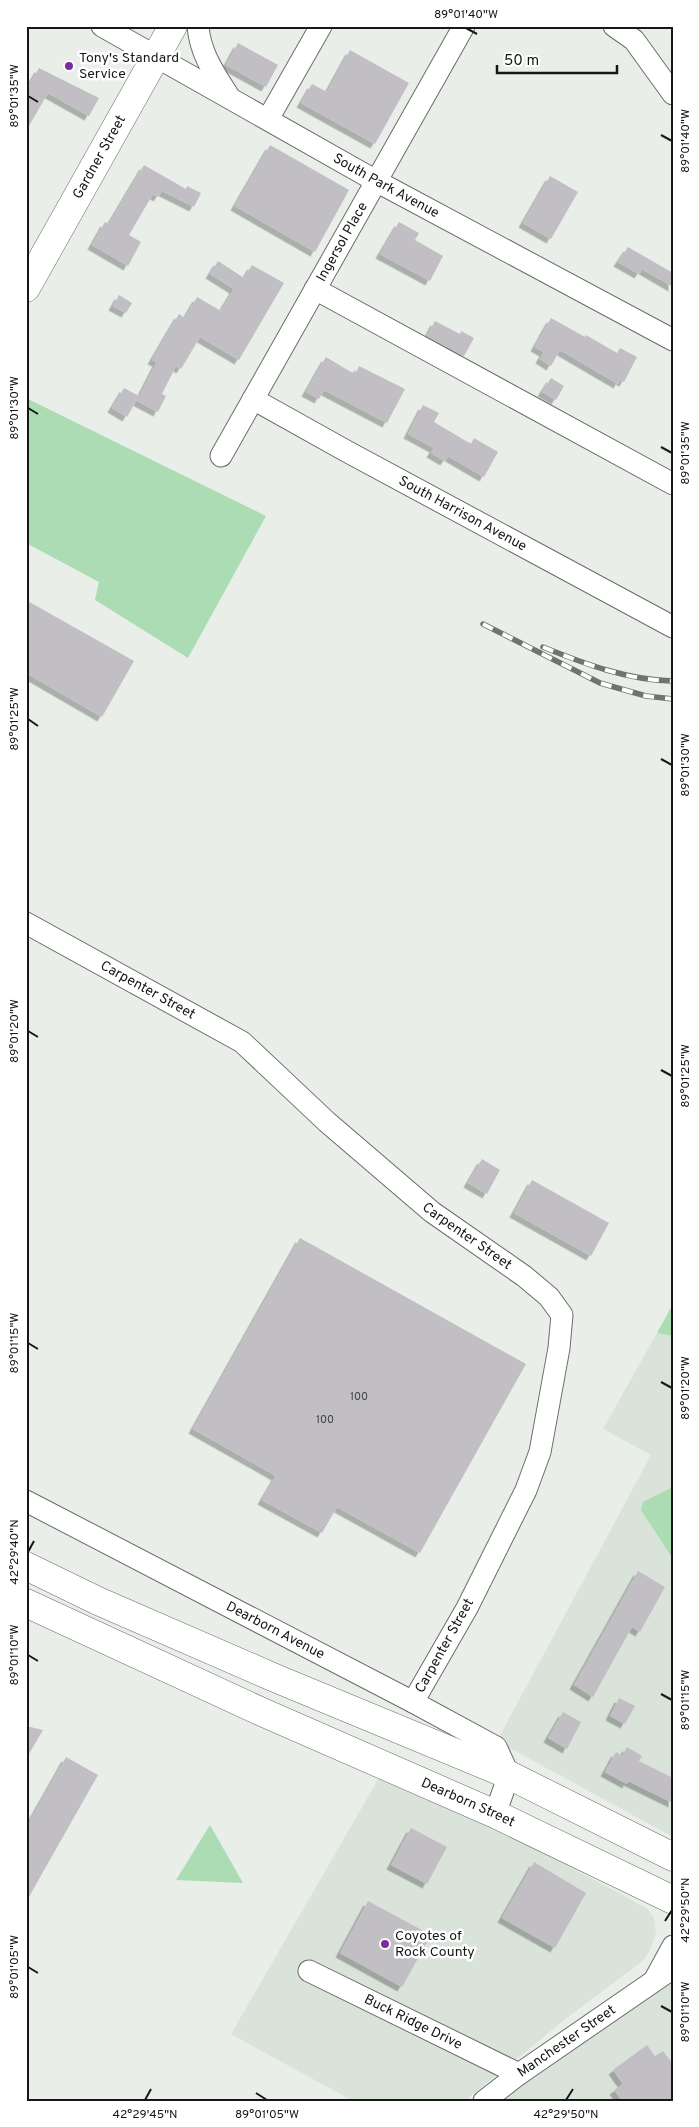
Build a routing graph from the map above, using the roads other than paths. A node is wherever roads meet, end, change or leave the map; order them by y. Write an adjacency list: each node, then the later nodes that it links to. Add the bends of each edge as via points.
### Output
1 (102, 26): 7 (street, South Park Avenue)
2 (174, 26): 7 (main road, Gardner Street)
3 (198, 26): 9 (street, via 201,48)
4 (321, 26): 10 (street)
5 (464, 26): 11 (street, Ingersol Place)
6 (614, 26): 8 (street, via 634,40)
7 (157, 56): 9 (street, South Park Avenue); 12 (main road, Gardner Street)
8 (673, 94)
9 (230, 98): 10 (street, South Park Avenue)
10 (268, 119): 11 (street, South Park Avenue)
11 (376, 181): 13 (street, Ingersol Place); 14 (street, South Park Avenue)
12 (26, 288)
13 (315, 290): 15 (street, Ingersol Place); 17 (street)
14 (673, 340)
15 (254, 398): 16 (street, Ingersol Place); 18 (street, South Harrison Avenue)
16 (221, 456)
17 (673, 484)
18 (673, 627)
19 (26, 923): 23 (street, Carpenter Street, via 242,1042 327,1122 432,1212 524,1276 549,1297 562,1315 560,1348 540,1452 526,1490 467,1608)
20 (26, 1501): 23 (street, Dearborn Avenue)
21 (37, 1571): 22 (street); 24 (main road, via 275,1678)
22 (28, 1608): 25 (main road, Dearborn Street)
23 (413, 1702): 24 (street, Dearborn Avenue, via 496,1747)
24 (509, 1775): 25 (street); 26 (main road)
25 (494, 1814): 27 (main road, Dearborn Street)
26 (673, 1858)
27 (673, 1900)
28 (673, 1946): 31 (street, Manchester Street)
29 (673, 1968): 31 (street, Manchester Street)
30 (309, 1971): 32 (street, Buck Ridge Drive)
31 (652, 1983): 32 (street, Manchester Street)
32 (519, 2074): 33 (street, Manchester Street)
33 (484, 2101)

